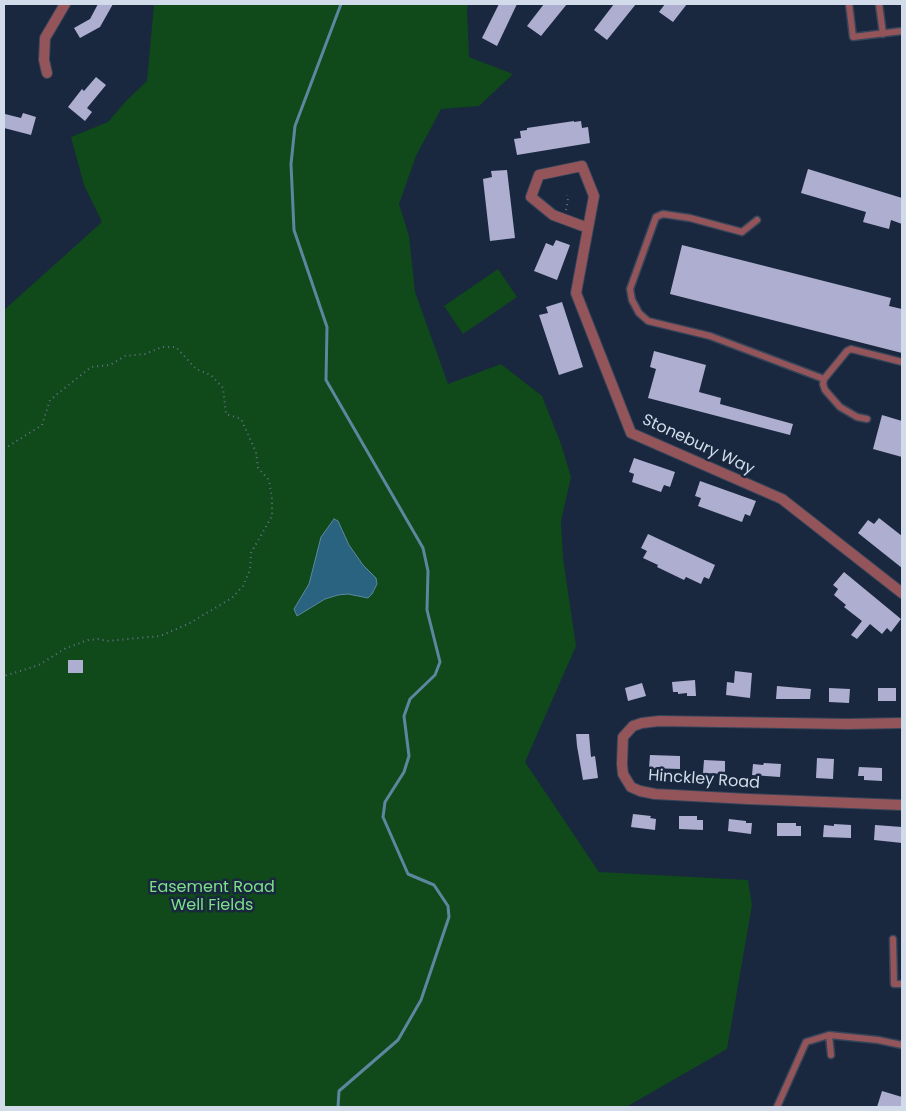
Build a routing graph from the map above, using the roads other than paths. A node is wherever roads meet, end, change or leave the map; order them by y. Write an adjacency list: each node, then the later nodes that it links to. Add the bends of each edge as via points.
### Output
1 (65, 4): 6 (street, via 45,38)
2 (849, 4): 5 (lane, via 853,37)
3 (878, 4): 5 (lane)
4 (902, 31): 5 (lane)
5 (883, 34)
6 (47, 73)
7 (757, 220): 10 (lane, via 742,232 690,218 663,214 656,217 630,289 632,300 648,322 710,336)
8 (588, 228): 8 (street, Stonebury Way, via 594,196 582,166 539,174 532,197 553,215); 12 (street, Stonebury Way, via 576,293 631,433 782,499)
9 (902, 362): 10 (lane, via 851,349)
10 (824, 379): 11 (lane, via 825,390 840,407)
11 (867, 420)
12 (902, 593)
13 (902, 723): 14 (street, Hinckley Road, via 642,723 633,726 623,737 622,764 623,774 632,787 655,794)
14 (902, 806)
15 (893, 940): 16 (lane, via 894,984)
16 (902, 984)
17 (829, 1035): 18 (lane); 19 (lane); 20 (lane, via 806,1042)
18 (902, 1045)
19 (831, 1055)
20 (777, 1107)

